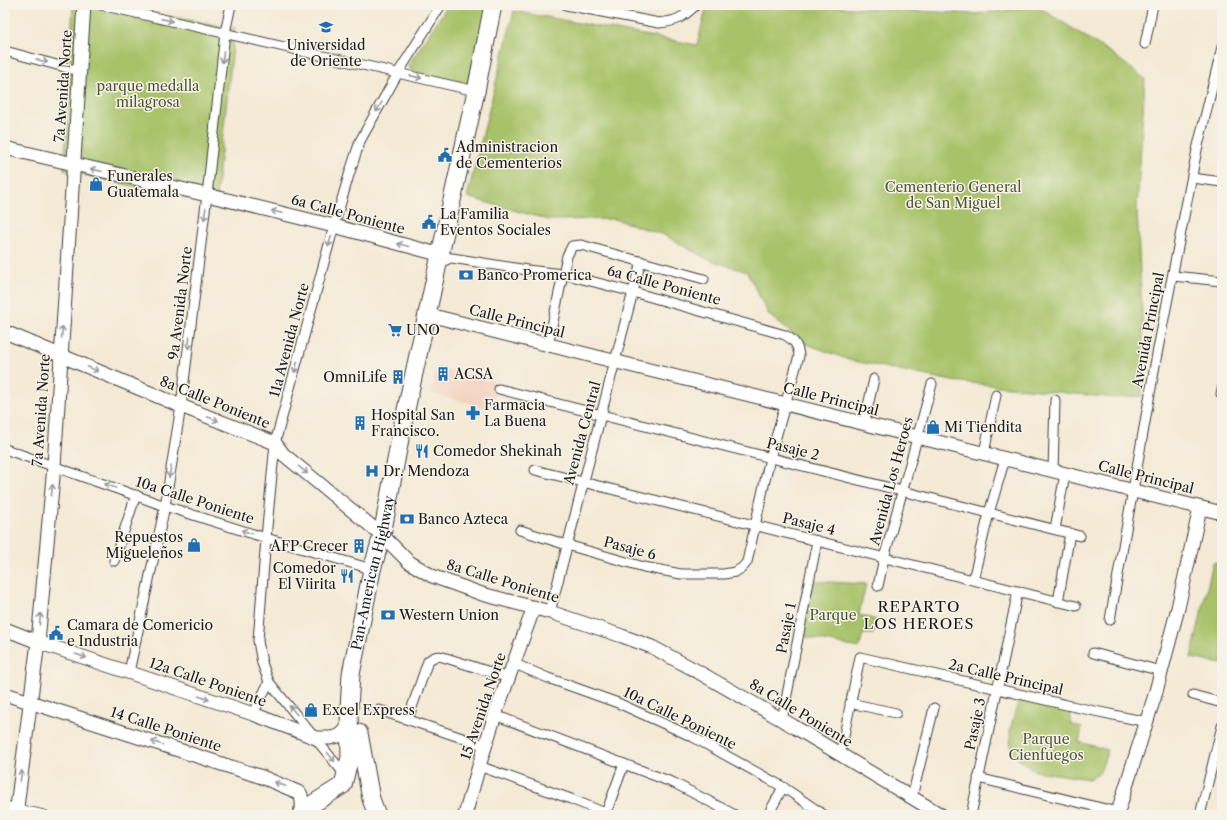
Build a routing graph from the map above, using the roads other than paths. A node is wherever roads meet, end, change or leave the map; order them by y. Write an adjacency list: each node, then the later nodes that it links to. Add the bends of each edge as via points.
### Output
1 (84, 5): 14 (street, 7a Avenida Norte)
2 (101, 5): 10 (street, one-way to 10)
3 (231, 5): 10 (street, 9a Avenida Norte)
4 (441, 5): 15 (street, 11a Avenida Norte)
5 (493, 5): 18 (highway, Pan-American Highway)
6 (503, 5): 18 (highway, Pan-American Highway)
7 (566, 5): 8 (street, via 659,23 673,22)
8 (696, 5)
9 (1153, 5): 11 (street)
10 (225, 33): 15 (street); 23 (street, 9a Avenida Norte, one-way to 23)
11 (1145, 44)
12 (1222, 47): 16 (street, Avenida Principal)
13 (5, 51): 14 (street, one-way to 14)
14 (80, 71): 20 (street, 7a Avenida Norte)
15 (398, 73): 18 (street, one-way to 18); 24 (street, 11a Avenida Norte, one-way to 24, via 360,141)
16 (1212, 87): 17 (street); 21 (street, Avenida Principal)
17 (1222, 88)
18 (479, 92): 25 (highway, Pan-American Highway)
19 (5, 148): 20 (street, 6a Calle Poniente)
20 (74, 165): 23 (street, 6a Calle Poniente, one-way to 20); 35 (street, 7a Avenida Norte, one-way to 20)
21 (1192, 178): 22 (street); 28 (street, Avenida Principal)
22 (1222, 182)
23 (207, 195): 24 (street, 6a Calle Poniente, one-way to 23); 43 (street, 9a Avenida Norte, one-way to 43)
24 (334, 226): 25 (street, 6a Calle Poniente, one-way to 24); 47 (street, 11a Avenida Norte, one-way to 47)
25 (444, 257): 27 (street, 6a Calle Poniente); 32 (highway, Pan-American Highway); 68 (highway, Pan-American Highway, via 402,428)
26 (641, 261): 27 (street, via 576,245 569,250); 29 (street); 31 (street, Avenida Central)
27 (563, 274): 31 (street, 6a Calle Poniente); 34 (street)
28 (1173, 276): 30 (street); 57 (street, Avenida Principal)
29 (704, 279)
30 (1222, 281)
31 (633, 292): 36 (street, Avenida Central); 42 (street, 6a Calle Poniente, via 785,335 791,339 796,344 799,356)
32 (433, 316): 34 (street, Calle Principal); 68 (highway, Pan-American Highway)
33 (5, 332): 35 (street, 8a Calle Poniente)
34 (548, 345): 36 (street, Calle Principal)
35 (60, 356): 43 (street, 8a Calle Poniente, one-way to 43); 52 (street, 7a Avenida Norte)
36 (615, 362): 42 (street, Calle Principal); 44 (street, Avenida Central)
37 (874, 379): 45 (street)
38 (932, 384): 46 (street, Avenida Los Heroes)
39 (500, 389): 44 (street, Pasaje 2)
40 (996, 395): 49 (street)
41 (1055, 400): 54 (street)
42 (785, 404): 45 (street, Calle Principal); 50 (street)
43 (182, 406): 47 (street, 8a Calle Poniente, one-way to 47); 59 (street, 9a Avenida Norte, one-way to 59)
44 (601, 415): 50 (street, Pasaje 2); 55 (street, Avenida Central)
45 (864, 424): 46 (street, Calle Principal)
46 (917, 437): 49 (street, Calle Principal); 56 (street, Avenida Los Heroes)
47 (275, 443): 68 (street, 8a Calle Poniente, one-way to 68, via 283,454); 69 (street, 11a Avenida Norte)
48 (5, 449): 52 (street, 10a Calle Poniente)
49 (984, 454): 51 (street, Calle Principal)
50 (770, 458): 56 (street, Pasaje 2); 63 (street)
51 (1005, 459): 54 (street, Calle Principal); 61 (street)
52 (54, 466): 58 (street, 10a Calle Poniente, one-way to 52); 84 (street, 7a Avenida Norte, one-way to 52)
53 (535, 470): 55 (street, Pasaje 4)
54 (1059, 472): 57 (street, Calle Principal); 64 (street)
55 (583, 482): 63 (street, Pasaje 4); 71 (street, Avenida Central)
56 (902, 491): 61 (street, Pasaje 2); 72 (street, Avenida Los Heroes)
57 (1132, 491): 60 (street, Calle Principal); 82 (street, Avenida Principal)
58 (136, 496): 59 (street, 10a Calle Poniente); 73 (street)
59 (165, 506): 69 (street, 10a Calle Poniente, one-way to 59); 88 (street, 9a Avenida Norte)
60 (1200, 508): 62 (street, Calle Principal); 87 (street)
61 (989, 513): 64 (street, Pasaje 2); 75 (street)
62 (1222, 513)
63 (754, 525): 70 (street, Pasaje 4); 71 (street, Pasaje 6, via 747,562 735,572 724,574 681,574 644,567)
64 (1055, 529): 66 (street, Pasaje 2)
65 (520, 530): 71 (street, Pasaje 6)
66 (1070, 533): 67 (street, Pasaje 2); 78 (street)
67 (1080, 536)
68 (384, 537): 74 (highway, Pan-American Highway); 80 (street, 8a Calle Poniente, via 409,562 432,576 482,594)
69 (266, 538): 74 (street, 10a Calle Poniente); 90 (street, 11a Avenida Norte, via 258,642)
70 (817, 541): 72 (street, Pasaje 4); 103 (street, Pasaje 1)
71 (567, 545): 81 (street, Avenida Central)
72 (884, 558): 75 (street, Pasaje 4); 76 (street, Avenida Los Heroes)
73 (114, 561)
74 (375, 570): 105 (highway, Pan-American Highway, via 351,674); 116 (highway, Pan-American Highway, via 357,688 359,737)
75 (973, 580): 77 (street, Pasaje 4)
76 (878, 586)
77 (1018, 591): 78 (street, Pasaje 4); 91 (street, Pasaje 3)
78 (1058, 602): 79 (street, Pasaje 4)
79 (1076, 606)
80 (534, 607): 81 (street, 8a Calle Poniente); 86 (street, 15 Avenida Norte)
81 (550, 612): 103 (street, 8a Calle Poniente, via 652,647)
82 (1110, 620)
83 (5, 628): 84 (street, 12a Calle Poniente)
84 (38, 642): 88 (street, 12a Calle Poniente, one-way to 88); 94 (street, 7a Avenida Norte)
85 (1093, 653): 87 (street)
86 (515, 664): 89 (street, 15 Avenida Norte); 114 (street, 10a Calle Poniente, via 618,703 687,734)
87 (1161, 671): 104 (street)
88 (129, 672): 100 (street, 12a Calle Poniente, one-way to 100)
89 (509, 678): 101 (street, 15 Avenida Norte); 102 (street, via 443,657 432,657 428,661)
90 (269, 682): 100 (street); 107 (street, 11a Avenida Norte, one-way to 90)
91 (997, 689): 95 (street, 2a Calle Principal, via 860,657); 104 (street, 2a Calle Principal); 112 (street, Pasaje 3)
92 (5, 694): 94 (street, 14 Calle Poniente)
93 (1192, 695): 96 (street)
94 (31, 702): 117 (street, 7a Avenida Norte, one-way to 94); 118 (street, 14 Calle Poniente, one-way to 94, via 302,795 280,784)
95 (850, 703): 99 (street); 109 (street)
96 (1222, 703)
97 (934, 708): 115 (street)
98 (379, 710): 102 (street)
99 (896, 713)
100 (253, 714): 107 (street, 12a Calle Poniente)
101 (496, 715): 108 (street, 15 Avenida Norte); 110 (street)
102 (408, 719): 108 (street)
103 (782, 720): 109 (street, 8a Calle Poniente)
104 (1147, 722): 119 (street)
105 (349, 723): 107 (street, 12a Calle Poniente, via 339,736); 113 (highway, Pan-American Highway, via 350,757)
106 (1222, 726): 129 (street)
107 (316, 738): 113 (street, 11a Avenida Norte, one-way to 113)
108 (486, 746): 111 (street, 15 Avenida Norte)
109 (840, 755): 115 (street, 8a Calle Poniente)
110 (624, 764): 120 (street); 124 (street, via 674,784)
111 (479, 766): 120 (street); 123 (street, 15 Avenida Norte)
112 (978, 778): 119 (street); 128 (street, Pasaje 3)
113 (344, 780): 116 (highway, via 362,790); 118 (highway)
114 (783, 787): 125 (street); 126 (street, 10a Calle Poniente)
115 (912, 797): 127 (street, 8a Calle Poniente)
116 (371, 799): 122 (highway, Pan-American Highway)
117 (13, 810): 121 (street)
118 (302, 812)
119 (1118, 813)
120 (608, 814)
121 (44, 815)
122 (377, 815)
123 (465, 815)
124 (735, 815)
125 (768, 815)
126 (824, 815)
127 (941, 815)
128 (970, 815)
129 (1200, 815)

